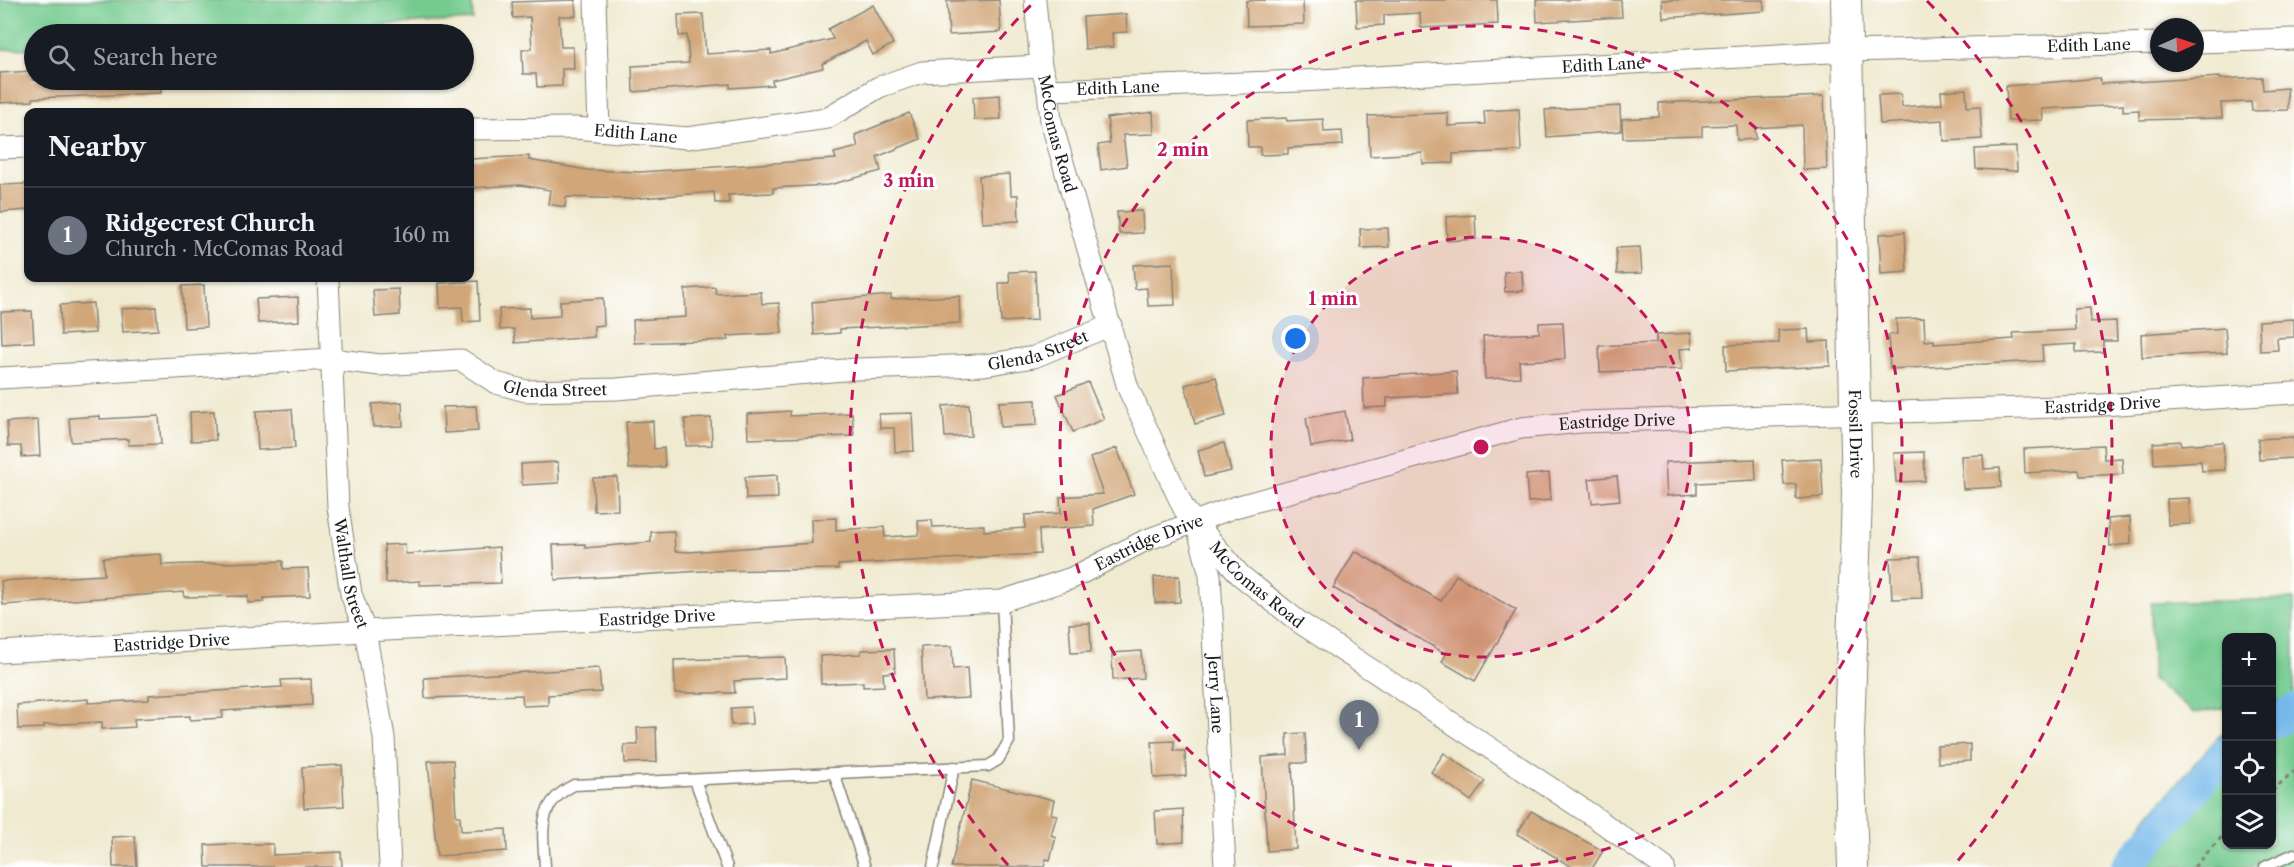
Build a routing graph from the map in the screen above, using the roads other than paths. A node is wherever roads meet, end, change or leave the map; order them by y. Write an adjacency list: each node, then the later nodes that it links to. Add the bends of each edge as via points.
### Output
1 (595, 0): 11 (street)
2 (1035, 0): 8 (street, McComas Road)
3 (1846, 0): 7 (street, Fossil Drive)
4 (2294, 39): 5 (street)
5 (2204, 42)
6 (2150, 43): 7 (street, Edith Lane)
7 (1849, 51): 9 (street, Edith Lane, via 1301,81); 19 (street, Fossil Drive)
8 (1041, 66): 9 (street, McComas Road); 11 (street, Edith Lane, via 922,72 879,87 827,118 779,127 687,138)
9 (1048, 90): 15 (street, McComas Road, via 1051,121)
10 (474, 129): 11 (street, Edith Lane)
11 (599, 130)
12 (24, 147): 13 (street)
13 (0, 148)
14 (328, 282): 16 (street, Walthall Street)
15 (1111, 325): 16 (street, Glenda Street, via 1034,357 984,365 856,369 617,389 526,391 496,382 461,360 380,365); 20 (street, McComas Road, via 1128,388 1184,509)
16 (331, 359): 17 (street, Glenda Street); 22 (street, Walthall Street, via 338,507 351,594)
17 (0, 378)
18 (2294, 393): 19 (street, Eastridge Drive, via 2086,406)
19 (1855, 414): 20 (street, Eastridge Drive, via 1581,422 1521,428 1235,507); 36 (street, Fossil Drive, via 1857,496 1849,734)
20 (1196, 524): 21 (street, Eastridge Drive, via 1144,542 1072,578); 28 (street, McComas Road, via 1240,575 1299,622 1583,809); 34 (street, Jerry Lane, via 1210,575)
21 (1002, 601): 22 (street, Eastridge Drive); 24 (lane, via 1009,741 998,760 988,766)
22 (365, 631): 23 (street, Eastridge Drive); 29 (street, Walthall Street, via 384,737)
23 (0, 652)
24 (954, 767): 25 (lane); 33 (lane)
25 (834, 773): 26 (lane); 32 (lane)
26 (695, 780): 30 (lane, via 574,785 562,791 553,800 543,823); 31 (lane)
27 (2294, 854): 37 (lane)
28 (1640, 859): 35 (street, McComas Road)
29 (390, 867)
30 (545, 867)
31 (727, 867)
32 (865, 867)
33 (933, 867)
34 (1225, 867)
35 (1664, 867)
36 (1853, 867)
37 (2265, 867)

